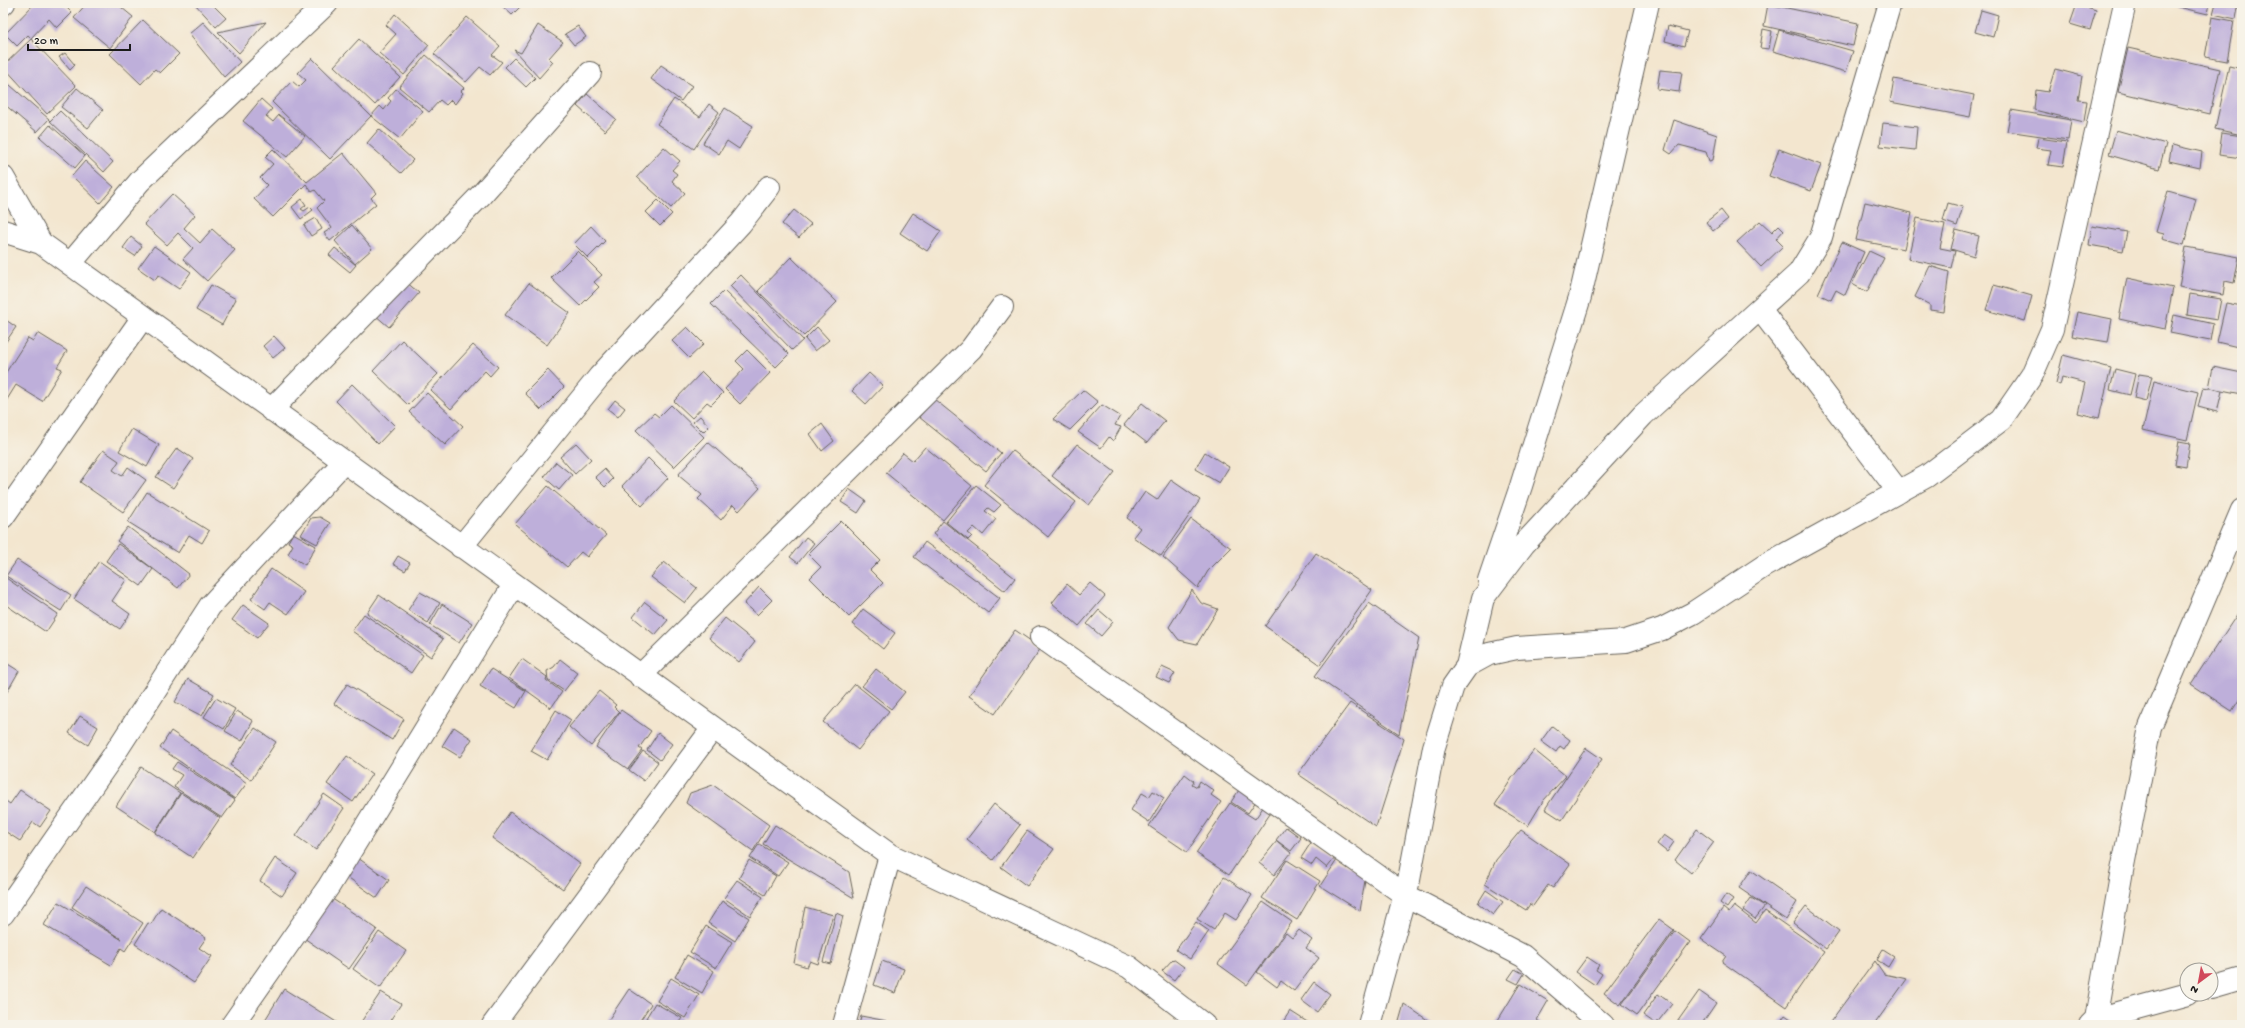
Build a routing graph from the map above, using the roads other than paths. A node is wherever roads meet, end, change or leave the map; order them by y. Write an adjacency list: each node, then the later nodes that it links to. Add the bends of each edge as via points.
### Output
1 (327, 3): 10 (street, via 140,181)
2 (1648, 3): 21 (street, via 1580,297)
3 (1890, 3): 12 (street, via 1822,237 1799,273)
4 (2125, 3): 16 (street, via 2052,329 2032,375 2001,420 1927,476)
5 (590, 73): 14 (street, via 482,194)
6 (3, 177): 9 (street)
7 (769, 187): 19 (street, via 741,223 598,377)
8 (3, 232): 9 (street)
9 (41, 243): 10 (street)
10 (70, 264): 13 (street)
11 (1002, 307): 24 (street, via 971,349)
12 (1760, 309): 16 (street); 21 (street, via 1643,415 1524,544)
13 (143, 317): 14 (street); 18 (street)
14 (271, 410): 15 (street)
15 (344, 462): 19 (street); 28 (street, via 210,606 112,756)
16 (1899, 492): 23 (street, via 1764,566 1693,613 1662,629 1626,641 1517,648 1489,654)
17 (2242, 510): 32 (street, via 2150,727 2121,876)
18 (3, 517)
19 (461, 547): 20 (street)
20 (514, 585): 24 (street); 33 (street, via 329,886)
21 (1483, 598): 23 (street)
22 (1041, 637): 27 (street)
23 (1467, 666): 27 (street, via 1454,686 1434,747)
24 (640, 676): 25 (street)
25 (712, 728): 26 (street); 34 (street)
26 (890, 855): 35 (street); 36 (street, via 1129,967)
27 (1405, 895): 37 (street); 38 (street, via 1523,956)
28 (3, 914)
29 (2242, 979): 30 (street)
30 (2219, 986)
31 (2179, 997): 32 (street)
32 (2097, 1023)
33 (232, 1025)
34 (493, 1025)
35 (844, 1025)
36 (1204, 1025)
37 (1369, 1025)
38 (1603, 1025)

